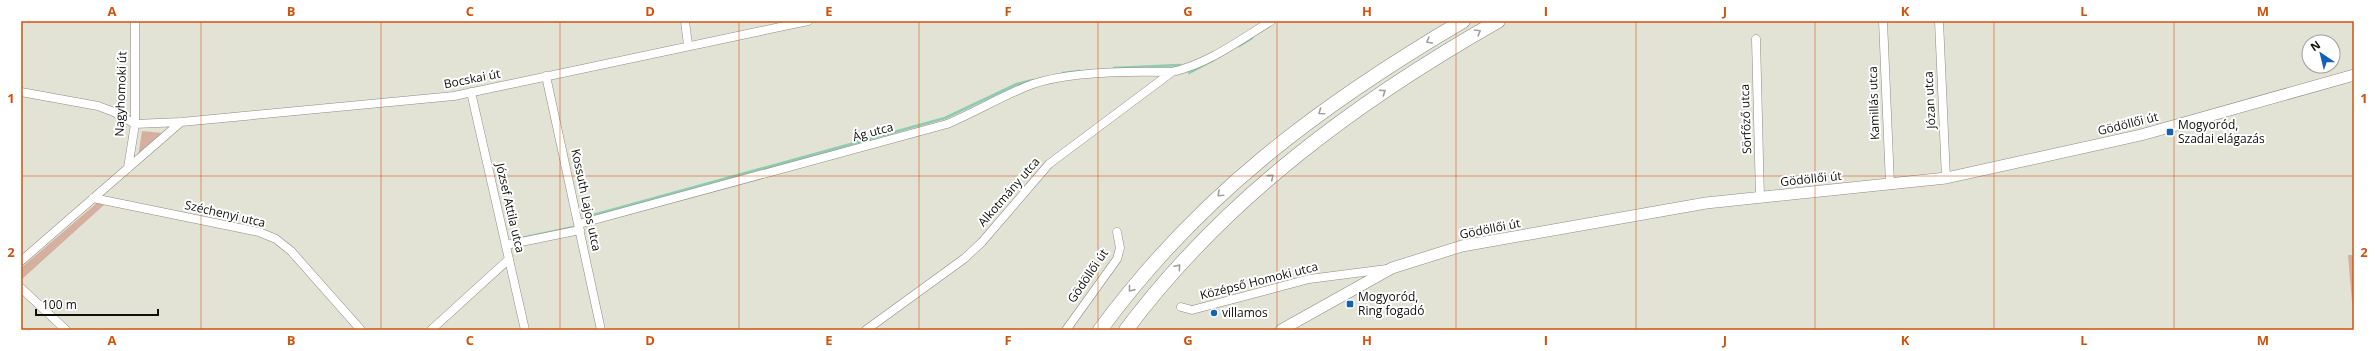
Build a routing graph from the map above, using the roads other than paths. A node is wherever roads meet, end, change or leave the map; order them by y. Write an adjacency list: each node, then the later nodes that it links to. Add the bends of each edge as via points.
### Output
1 (136, 21): 17 (street, Nagyhomoki út)
2 (685, 21): 10 (street)
3 (808, 21): 10 (street, Bocskai út)
4 (1271, 21): 11 (street, via 1209,58 1184,70)
5 (1463, 21): 38 (highway, one-way to 38, via 1353,90 1262,157 1186,227 1142,275)
6 (1498, 21): 39 (highway, one-way to 6, via 1208,234 1284,166 1357,109)
7 (1883, 21): 20 (street, Kamillás utca)
8 (1939, 21): 19 (street, Józan utca)
9 (1756, 39): 22 (street, Sörfőző utca)
10 (688, 45): 13 (street, Bocskai út)
11 (1172, 72): 23 (street, Ág utca, via 1097,74 1046,80 1002,97 946,124); 36 (street, Alkotmány utca, via 1049,164 991,232 965,258)
12 (2354, 75): 19 (main road, Gödöllői út, via 2141,135)
13 (546, 76): 15 (street, Bocskai út); 23 (street, Kossuth Lajos utca)
14 (21, 92): 17 (street, via 98,106)
15 (471, 92): 16 (street, Bocskai út, via 454,96); 25 (street, József Attila utca)
16 (181, 122): 17 (street, Bocskai út); 18 (street)
17 (134, 124): 18 (street, Nagyhomoki út)
18 (128, 168): 21 (street)
19 (1946, 178): 20 (main road, Gödöllői út)
20 (1890, 184): 22 (main road, Gödöllői út)
21 (93, 198): 27 (street); 32 (street, Széchenyi utca, via 259,232 276,238 291,251)
22 (1760, 198): 28 (main road, Gödöllői út, via 1706,203 1462,246)
23 (579, 227): 25 (street, Ág utca); 35 (street, Kossuth Lajos utca)
24 (1117, 232): 37 (street, Gödöllői út, via 1120,248 1117,259)
25 (506, 244): 26 (street, József Attila utca)
26 (509, 259): 33 (street); 34 (street, József Attila utca)
27 (21, 261)
28 (1392, 268): 30 (street, Középső Homoki utca, via 1309,279 1192,310); 40 (main road, Gödöllői út)
29 (21, 288): 31 (street)
30 (1181, 307)
31 (66, 330)
32 (361, 330)
33 (431, 330)
34 (525, 330)
35 (601, 330)
36 (866, 330)
37 (1066, 330)
38 (1100, 330)
39 (1126, 330)
40 (1281, 330)

